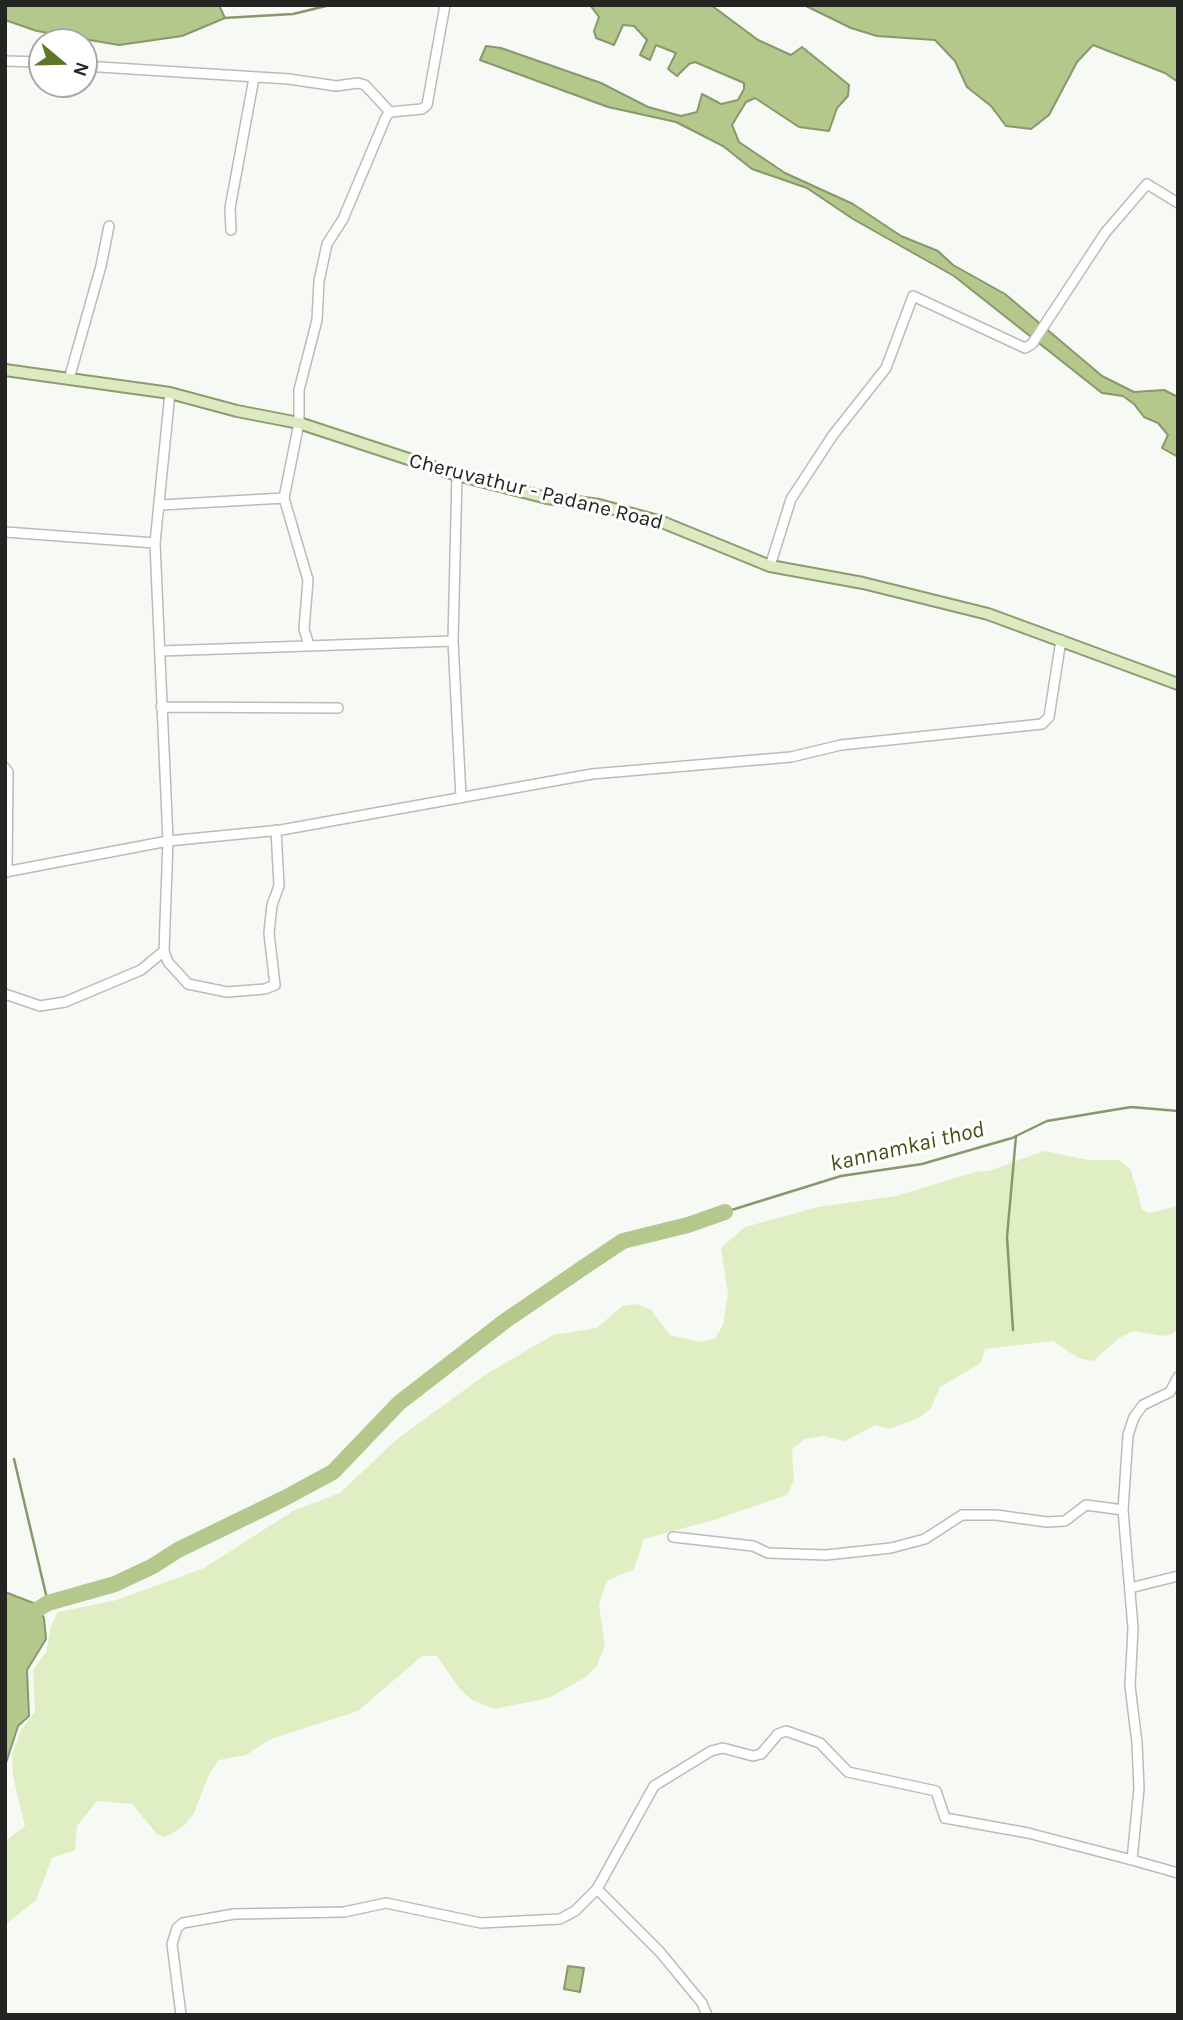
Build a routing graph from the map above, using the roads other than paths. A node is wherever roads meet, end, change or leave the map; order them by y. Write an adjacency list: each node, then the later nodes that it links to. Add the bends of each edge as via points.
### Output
1 (445, 5): 6 (street, via 428,105)
2 (5, 61): 3 (street)
3 (28, 62)
4 (98, 67): 5 (street)
5 (254, 78): 6 (street, via 365,85); 9 (street, via 230,208)
6 (390, 112): 13 (street, via 322,261 317,320 299,390)
7 (1178, 203): 19 (street, via 1147,184 1105,233 1032,344 1020,348 913,296 886,368 833,435 791,499)
8 (109, 226): 11 (street)
9 (231, 230)
10 (5, 370): 11 (main road, Cheruvathur - Padane Road)
11 (69, 379): 12 (main road, Cheruvathur - Padane Road)
12 (170, 393): 13 (main road, Cheruvathur - Padane Road); 16 (street)
13 (299, 423): 14 (main road, Cheruvathur - Padane Road); 15 (street)
14 (457, 475): 19 (main road, Cheruvathur - Padane Road, via 632,513); 21 (street)
15 (284, 498): 16 (street); 22 (street, via 308,580 304,629)
16 (161, 505): 18 (street)
17 (5, 532): 18 (street)
18 (155, 543): 23 (street)
19 (770, 566): 20 (main road, Cheruvathur - Padane Road, via 922,597)
20 (1061, 640): 24 (main road, Cheruvathur - Padane Road); 28 (street, via 1049,717 1042,724 841,745 791,757 626,769)
21 (453, 641): 22 (street); 28 (street)
22 (309, 645): 23 (street)
23 (161, 651): 25 (street)
24 (1178, 684)
25 (161, 707): 26 (street); 30 (street)
26 (338, 708)
27 (5, 768): 31 (street)
28 (461, 797): 29 (street)
29 (276, 830): 30 (street); 32 (street, via 279,886 269,933 275,985 240,992 200,988 188,984 167,962)
30 (168, 841): 31 (street); 32 (street)
31 (6, 872)
32 (164, 951): 33 (street, via 141,971 65,1002 40,1006)
33 (5, 994)
34 (1178, 1377): 35 (street, via 1170,1392 1143,1405 1134,1417 1128,1435)
35 (1123, 1510): 36 (street, via 1086,1506 1065,1521 1047,1522 962,1515 925,1539 826,1555 768,1553 753,1546); 38 (street)
36 (673, 1537)
37 (1178, 1576): 38 (street)
38 (1130, 1588): 39 (street, via 1130,1686 1139,1788)
39 (1132, 1860): 40 (street); 41 (street, via 1028,1833 945,1818 936,1791 848,1772 820,1743 786,1731 761,1754 723,1748 710,1751 654,1786)
40 (1178, 1873)
41 (597, 1889): 42 (street, via 560,1919 481,1923 386,1903 344,1912 234,1914 183,1923 172,1944); 43 (street, via 660,1952)
42 (181, 2015)
43 (707, 2015)

